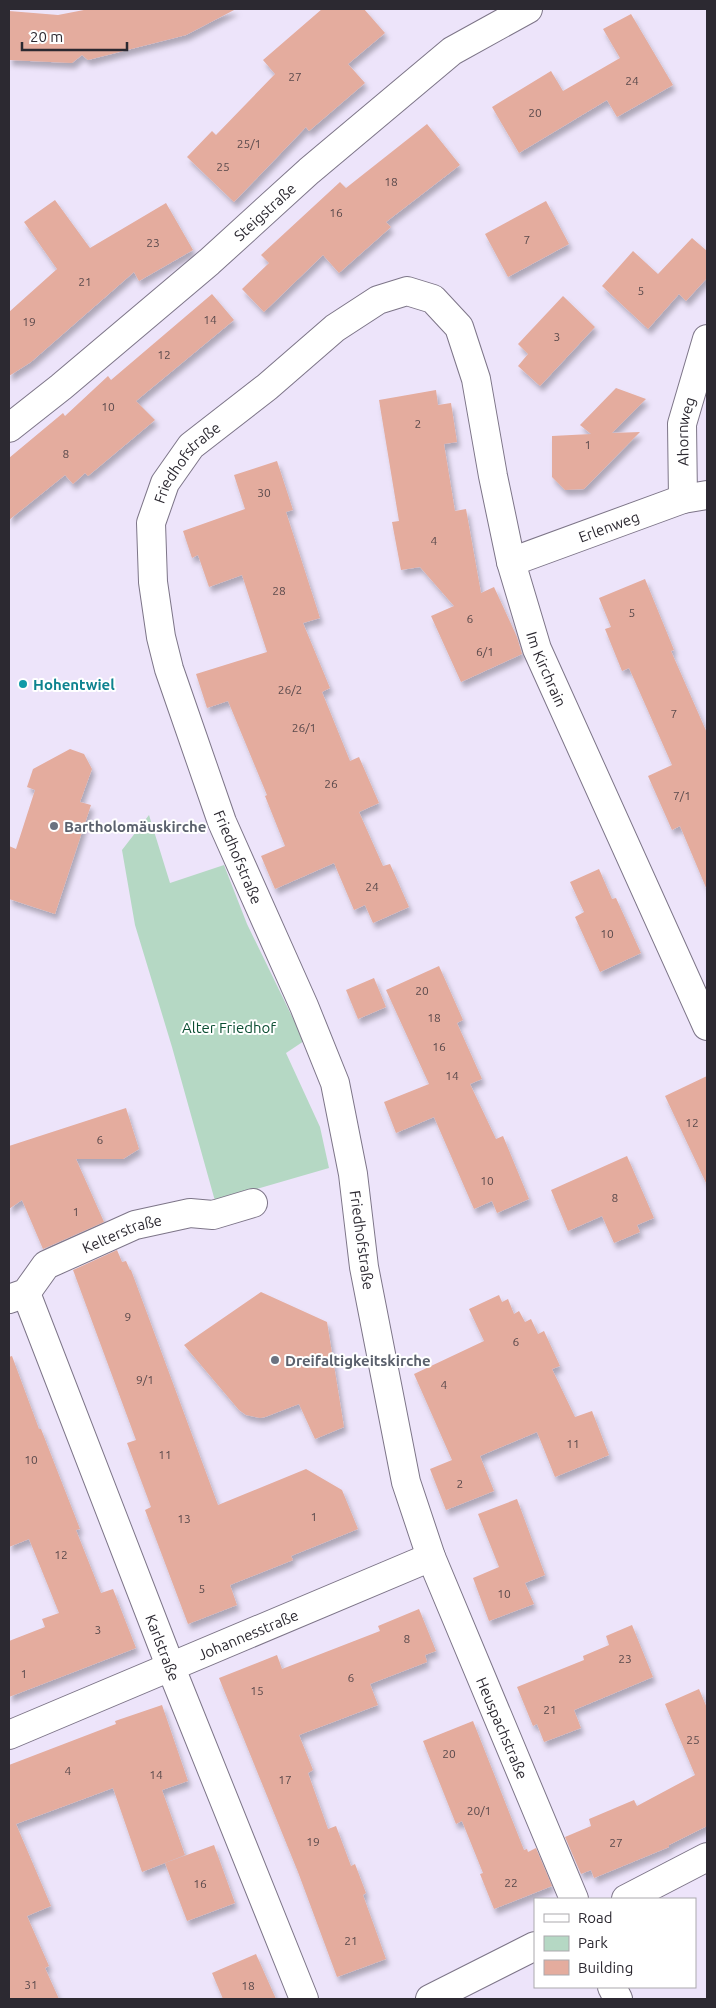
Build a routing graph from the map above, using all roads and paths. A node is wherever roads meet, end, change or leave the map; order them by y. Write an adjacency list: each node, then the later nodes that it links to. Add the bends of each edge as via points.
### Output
1 (528, 9): 4 (street, Steigstraße, via 452,51 309,171 209,262)
2 (433, 299): 6 (street, Im Kirchrain, via 459,326 476,379); 10 (street, Friedhofstraße, via 407,291 378,300 335,328 191,446 165,483 152,523 154,582 169,669 222,822 335,1083 354,1174 364,1267 406,1482)
3 (707, 339): 5 (street, Ahornweg, via 682,424)
4 (9, 428)
5 (695, 497): 6 (street, Erlenweg)
6 (511, 562): 7 (street, Im Kirchrain, via 537,649)
7 (707, 1026)
8 (253, 1203): 9 (street, Kelterstraße, via 213,1215 190,1213 135,1225 46,1265)
9 (17, 1296): 11 (street, Karlstraße)
10 (431, 1557): 11 (street, Johannesstraße); 14 (street, Heuspachstraße)
11 (171, 1668): 12 (street, Johannesstraße); 17 (street, Karlstraße)
12 (9, 1735)
13 (707, 1857): 15 (street)
14 (574, 1898)
15 (628, 1898)
16 (534, 1947): 18 (street)
17 (304, 1999)
18 (430, 1999)

